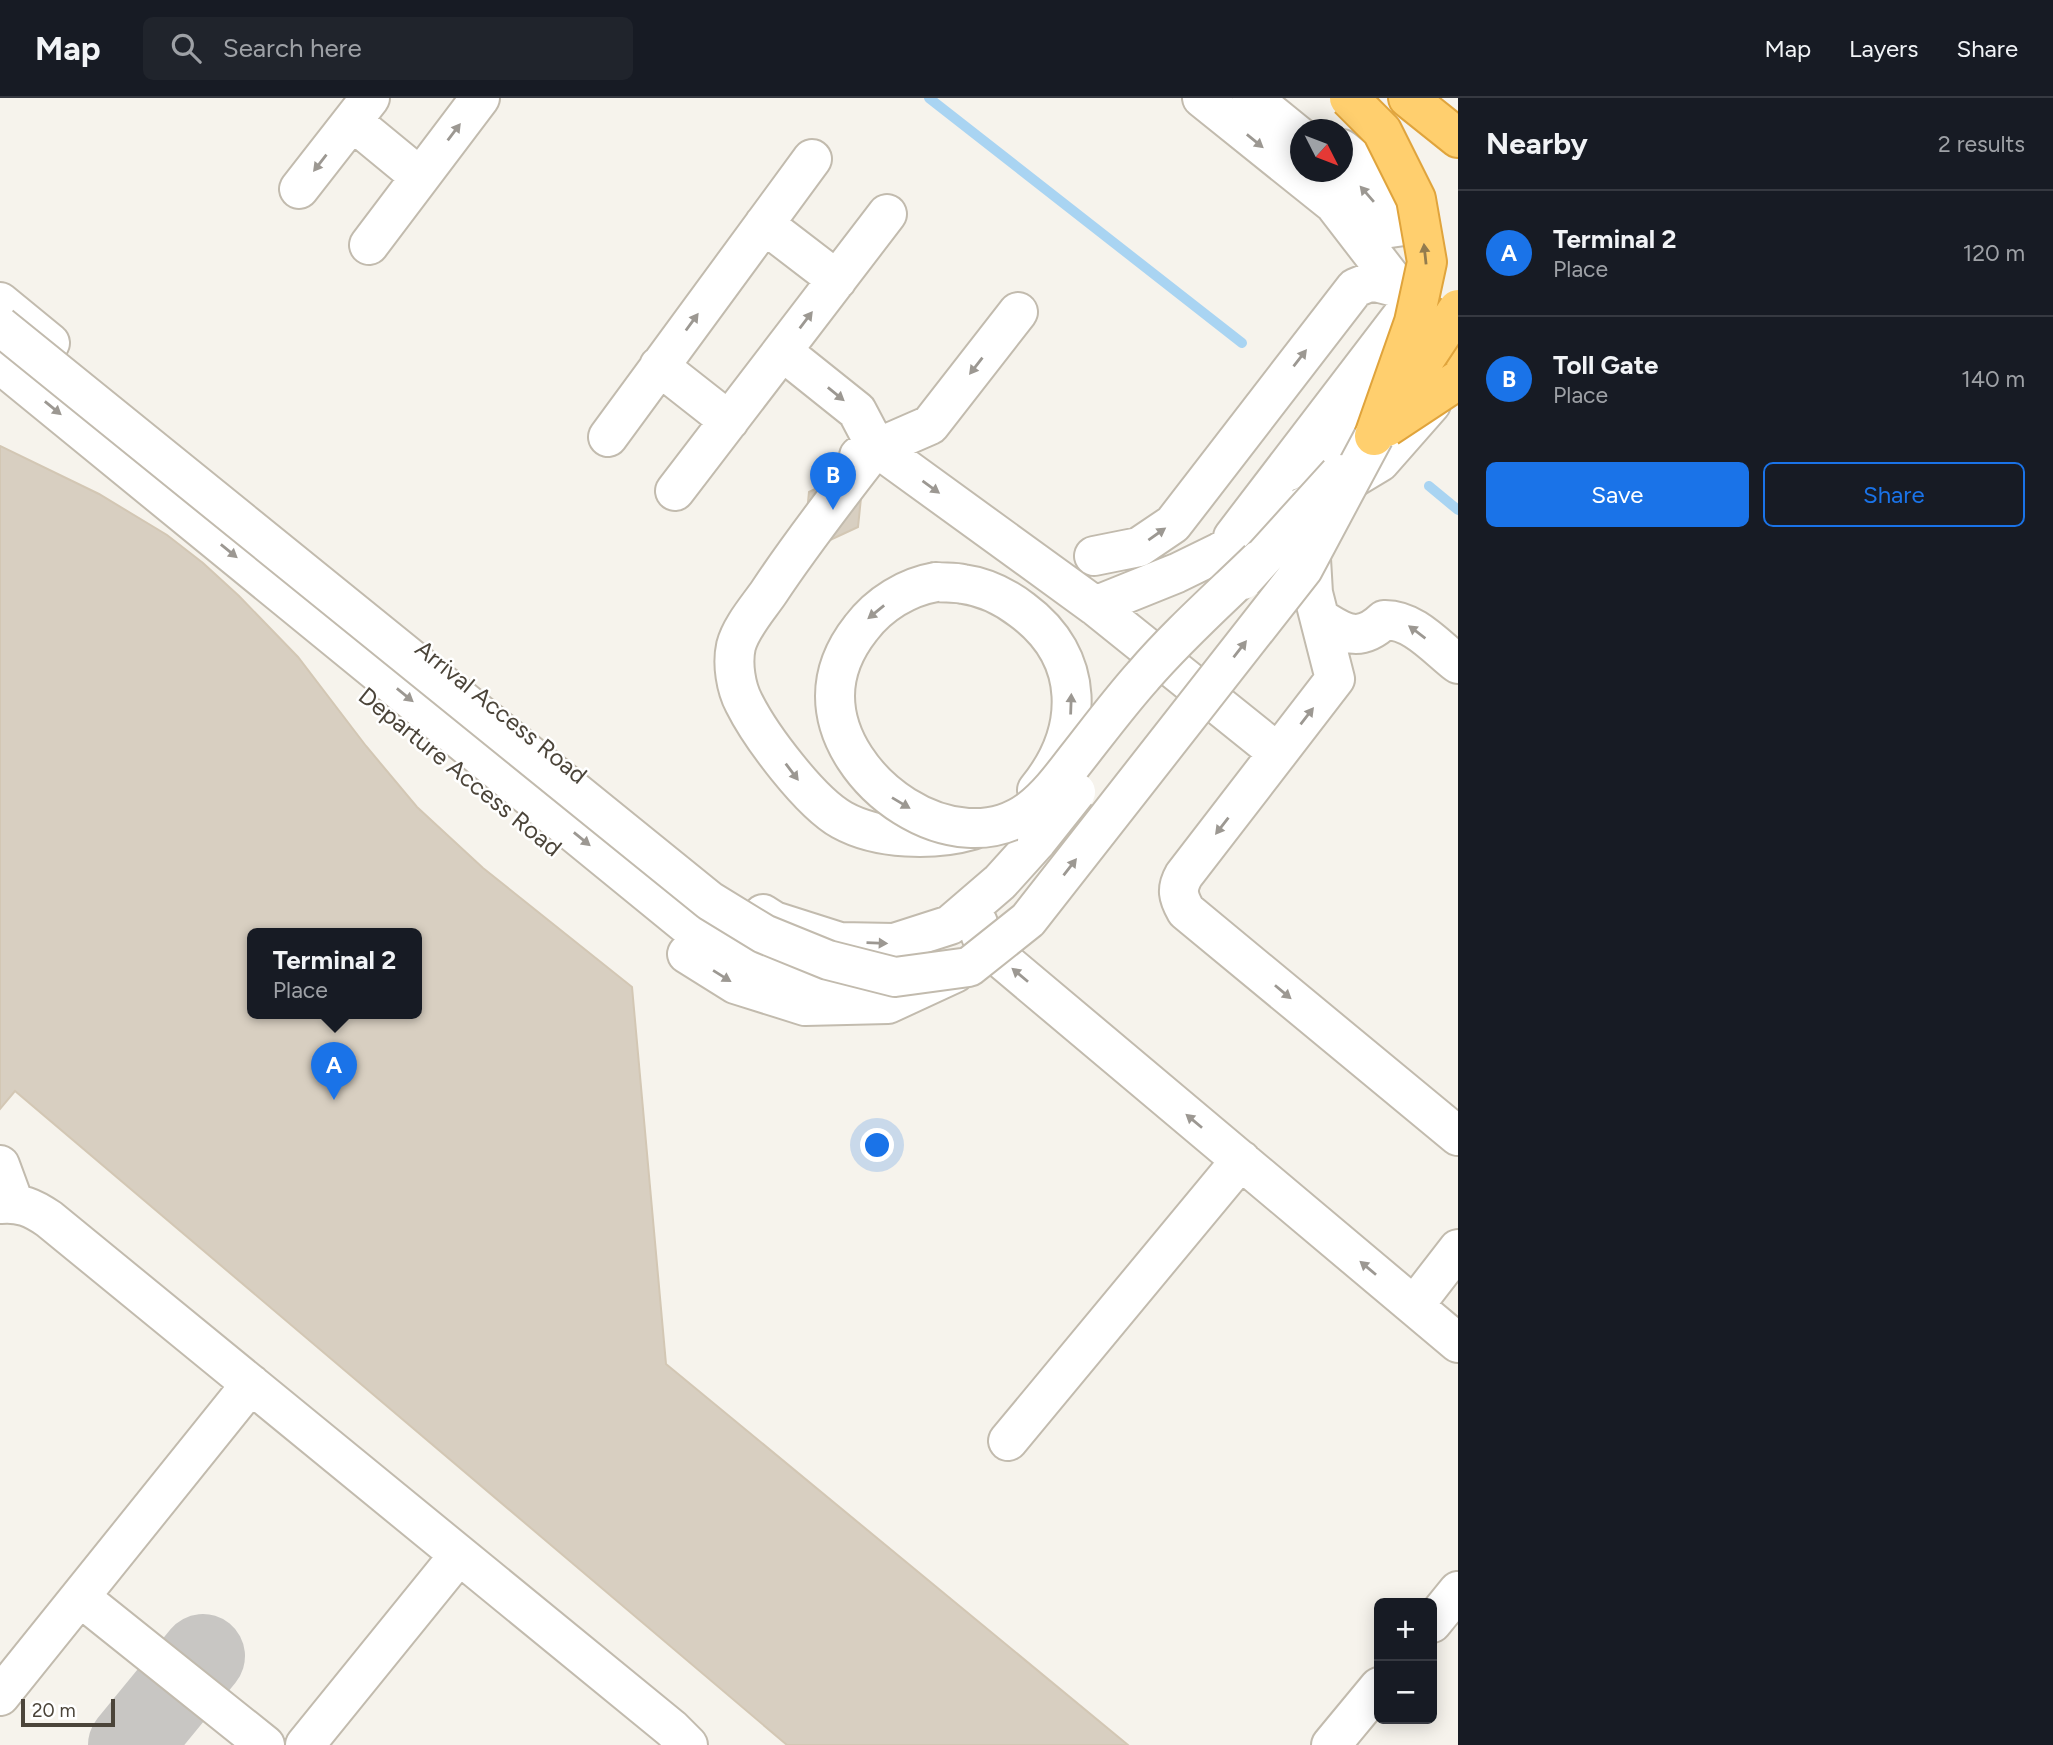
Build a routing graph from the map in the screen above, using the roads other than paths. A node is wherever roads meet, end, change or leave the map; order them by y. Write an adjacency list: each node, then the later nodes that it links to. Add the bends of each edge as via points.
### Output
1 (480, 98): 13 (street, one-way to 1)
2 (1202, 98): 23 (street, one-way to 23, via 1334,204)
3 (1252, 98): 9 (street)
4 (1280, 98): 8 (street)
5 (1349, 98): 33 (highway, one-way to 5, bridge, via 1414,322 1427,262 1416,199 1382,131)
6 (1408, 98): 10 (highway)
7 (361, 109): 13 (street); 15 (street, one-way to 15)
8 (1305, 119)
9 (1290, 129)
10 (1456, 138)
11 (1353, 158): 14 (street, one-way to 14, via 1398,187 1408,204 1404,226 1390,228 1377,215 1376,204)
12 (812, 159): 17 (street)
13 (420, 177): 18 (street)
14 (1353, 180)
15 (299, 189)
16 (887, 214): 19 (street)
17 (764, 224): 19 (street); 26 (street, one-way to 17)
18 (369, 245)
19 (837, 280): 24 (street, one-way to 19)
20 (0, 302): 48 (street, Arrival Access Road, one-way to 48, via 665,846 721,890 764,915 840,942 894,943 950,925)
21 (1018, 312): 34 (street, one-way to 34, via 930,425)
22 (0, 326): 50 (street, bridge, via 710,901 764,934 895,977)
23 (1441, 329): 28 (street, one-way to 23, via 1355,288 1372,281); 29 (street); 33 (highway, bridge); 37 (street, via 1380,462)
24 (782, 351): 31 (street); 34 (street, one-way to 34, via 857,411)
25 (0, 365): 49 (street, one-way to 49, bridge, via 693,930 746,959 810,976 878,981 921,963)
26 (659, 366): 31 (street); 32 (street)
27 (1458, 380): 33 (highway, bridge)
28 (1270, 397): 29 (street); 39 (street, one-way to 28, via 1139,547 1173,524)
29 (1341, 397): 35 (street)
30 (0, 398): 50 (street, Departure Access Road, one-way to 50, bridge, via 662,936 735,984 805,1006 888,1004)
31 (729, 421): 36 (street)
32 (608, 437)
33 (1362, 439): 35 (street, via 1310,457); 37 (street); 40 (street, bridge); 50 (street, Departure Access Road, one-way to 33, bridge, via 1028,920 1303,569)
34 (888, 455): 41 (street, one-way to 41); 45 (street, via 863,502 755,653 752,694); 45 (street, via 795,552 736,646 735,674 743,702)
35 (1279, 478): 38 (street)
36 (675, 491)
37 (1325, 495): 38 (street); 42 (street, via 1310,542 1313,593)
38 (1220, 552): 41 (street)
39 (1094, 556)
40 (1259, 560): 45 (street, one-way to 40, bridge, via 804,788 842,820 866,830 939,836 964,832 985,826 1009,815 1049,775 1068,731 1073,704 1063,657 1050,635 1010,601 987,590 936,582 893,599 871,615 851,641 839,668 835,695 839,725 851,754 891,797 942,824 971,829 998,827 1030,811 1051,790 1144,675); 48 (street, Arrival Access Road, bridge)
41 (1096, 606): 44 (street)
42 (1320, 618): 43 (street, one-way to 42, via 1398,620 1384,620 1373,631 1354,635); 46 (street, one-way to 42, via 1335,679)
43 (1458, 664)
44 (1232, 716): 46 (street); 47 (street)
45 (760, 728)
46 (1278, 753): 47 (street)
47 (1252, 788): 51 (street, one-way to 51, via 1177,887 1186,911)
48 (1000, 882): 49 (street)
49 (978, 917): 52 (street, one-way to 49, via 984,944)
50 (969, 967)
51 (1458, 1136)
52 (1241, 1160): 56 (street, one-way to 52); 59 (street)
53 (0, 1165): 54 (street)
54 (7, 1203): 58 (street, via 33,1208 50,1219)
55 (1458, 1249): 56 (street)
56 (1413, 1306): 57 (street)
57 (1458, 1343)
58 (251, 1384): 60 (street); 62 (street)
59 (1008, 1441)
60 (459, 1555): 67 (street); 68 (street)
61 (1458, 1591): 63 (street)
62 (80, 1597): 65 (street); 66 (street)
63 (1437, 1617)
64 (1374, 1693): 69 (street)
65 (0, 1696)
66 (265, 1745)
67 (305, 1745)
68 (688, 1745)
69 (1331, 1745)

